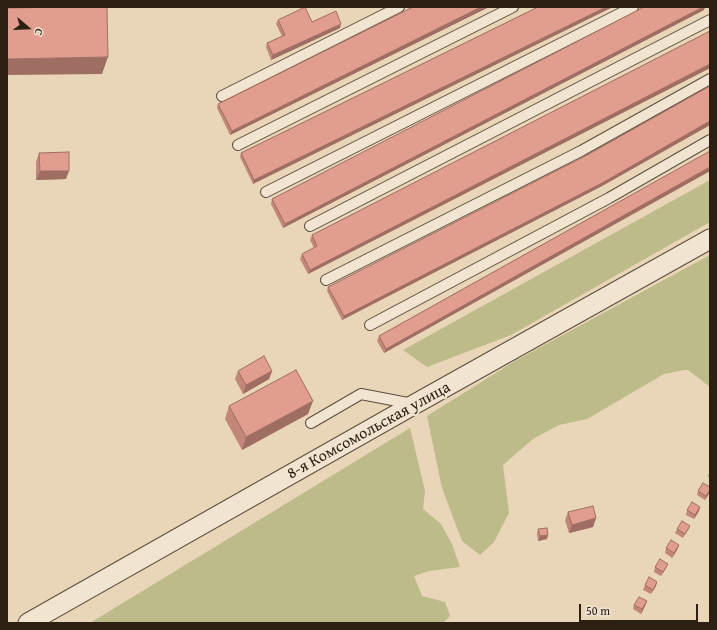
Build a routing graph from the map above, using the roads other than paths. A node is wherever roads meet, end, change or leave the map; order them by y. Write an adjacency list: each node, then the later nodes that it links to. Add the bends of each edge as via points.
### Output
1 (399, 7): 6 (lane)
2 (513, 7): 8 (lane)
3 (633, 7): 9 (lane)
4 (710, 20): 10 (lane)
5 (710, 79): 12 (lane, via 581,151)
6 (222, 96)
7 (710, 140): 13 (lane, via 609,198)
8 (238, 145)
9 (266, 192)
10 (310, 226)
11 (710, 239): 14 (street, 8-я Комсомольская улица)
12 (326, 280)
13 (370, 325)
14 (415, 404): 15 (lane, via 361,394); 16 (street, 8-я Комсомольская улица)
15 (311, 423)
16 (28, 623)

